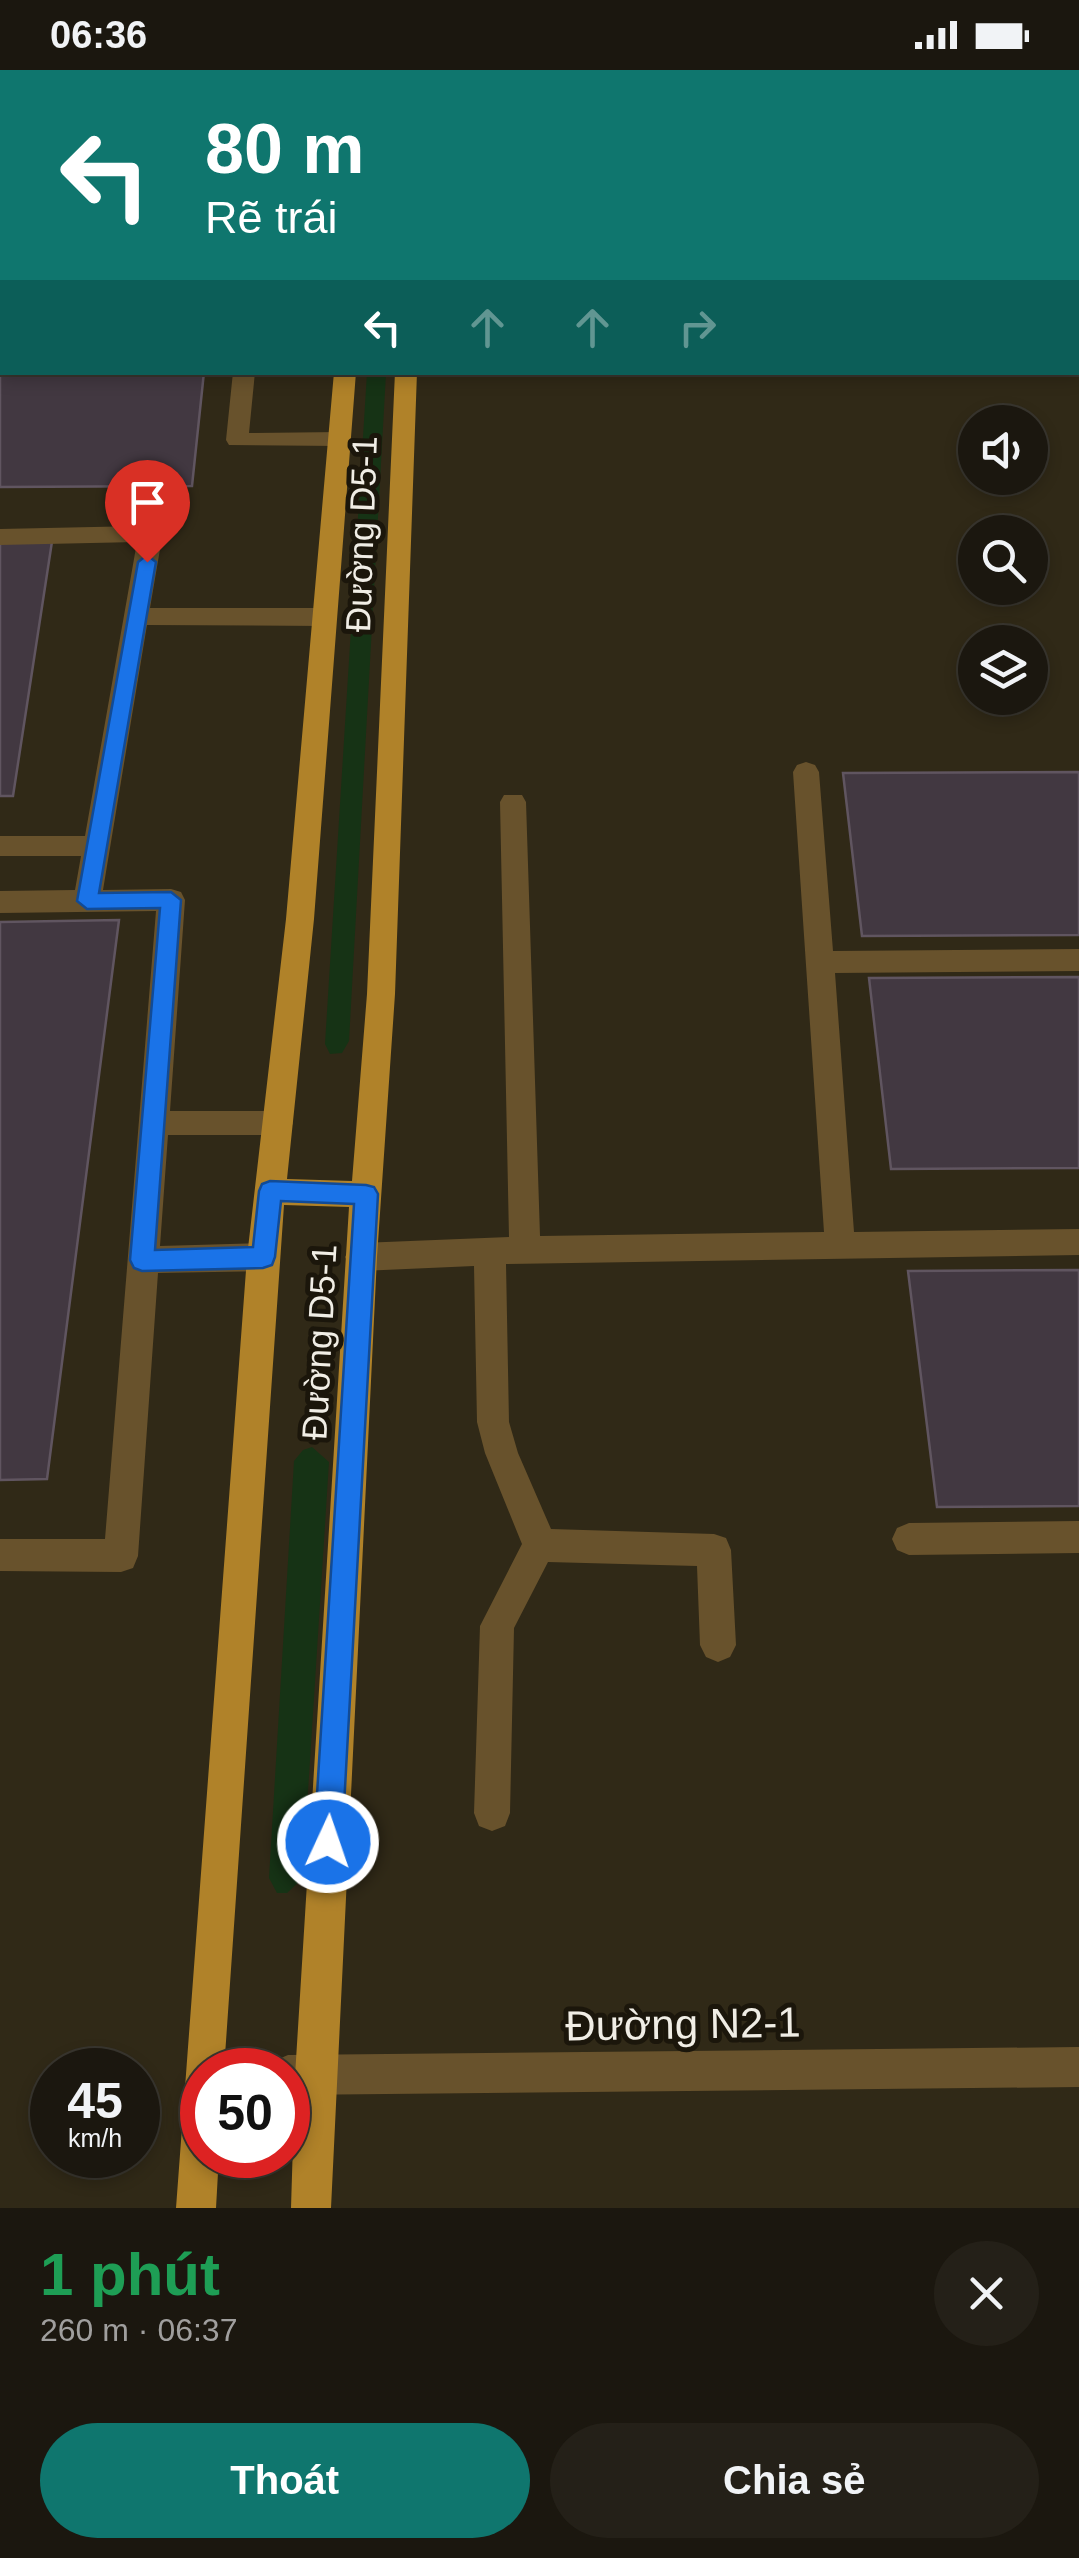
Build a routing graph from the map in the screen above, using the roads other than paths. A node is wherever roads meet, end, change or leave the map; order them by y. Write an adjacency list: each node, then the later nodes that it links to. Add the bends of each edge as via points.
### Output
1 (244, 375): 4 (street, via 237,440)
2 (344, 375): 4 (main road, Đường D5-1)
3 (406, 375): 19 (main road, Đường D5-1, via 381,994)
4 (340, 438): 7 (main road, Đường D5-1)
5 (0, 536): 6 (street, via 153,524)
6 (136, 616): 7 (street); 11 (street)
7 (325, 617): 17 (main road, Đường D5-1)
8 (806, 772): 15 (street)
9 (513, 802): 22 (street)
10 (0, 846): 11 (street)
11 (97, 846): 12 (street)
12 (87, 901): 13 (street); 16 (street, via 171,900)
13 (0, 902)
14 (1079, 960): 15 (street)
15 (817, 962): 21 (street)
16 (154, 1123): 17 (street); 26 (street)
17 (278, 1123): 18 (main road, Đường D5-1)
18 (270, 1191): 19 (main road); 24 (main road, Đường D5-1)
19 (366, 1194): 25 (main road, Đường D5-1)
20 (1079, 1242): 21 (street)
21 (840, 1246): 22 (street)
22 (525, 1250): 23 (street)
23 (490, 1251): 25 (street); 29 (street, via 494,1423)
24 (263, 1257): 26 (street); 33 (main road, Đường D5-1)
25 (362, 1257): 34 (main road, Đường D5-1)
26 (142, 1260): 30 (street, via 121,1556)
27 (1079, 1538): 28 (street)
28 (909, 1539)
29 (539, 1544): 31 (street, via 714,1550); 32 (street, via 497,1626)
30 (0, 1555)
31 (718, 1645)
32 (492, 1814)
33 (206, 2048)
34 (303, 2048)
35 (1079, 2067): 36 (street, Đường N2-1)
36 (310, 2076)
37 (198, 2178): 39 (main road)
38 (309, 2178): 40 (main road, Đường D5-1)
39 (196, 2208)
40 (311, 2208)

